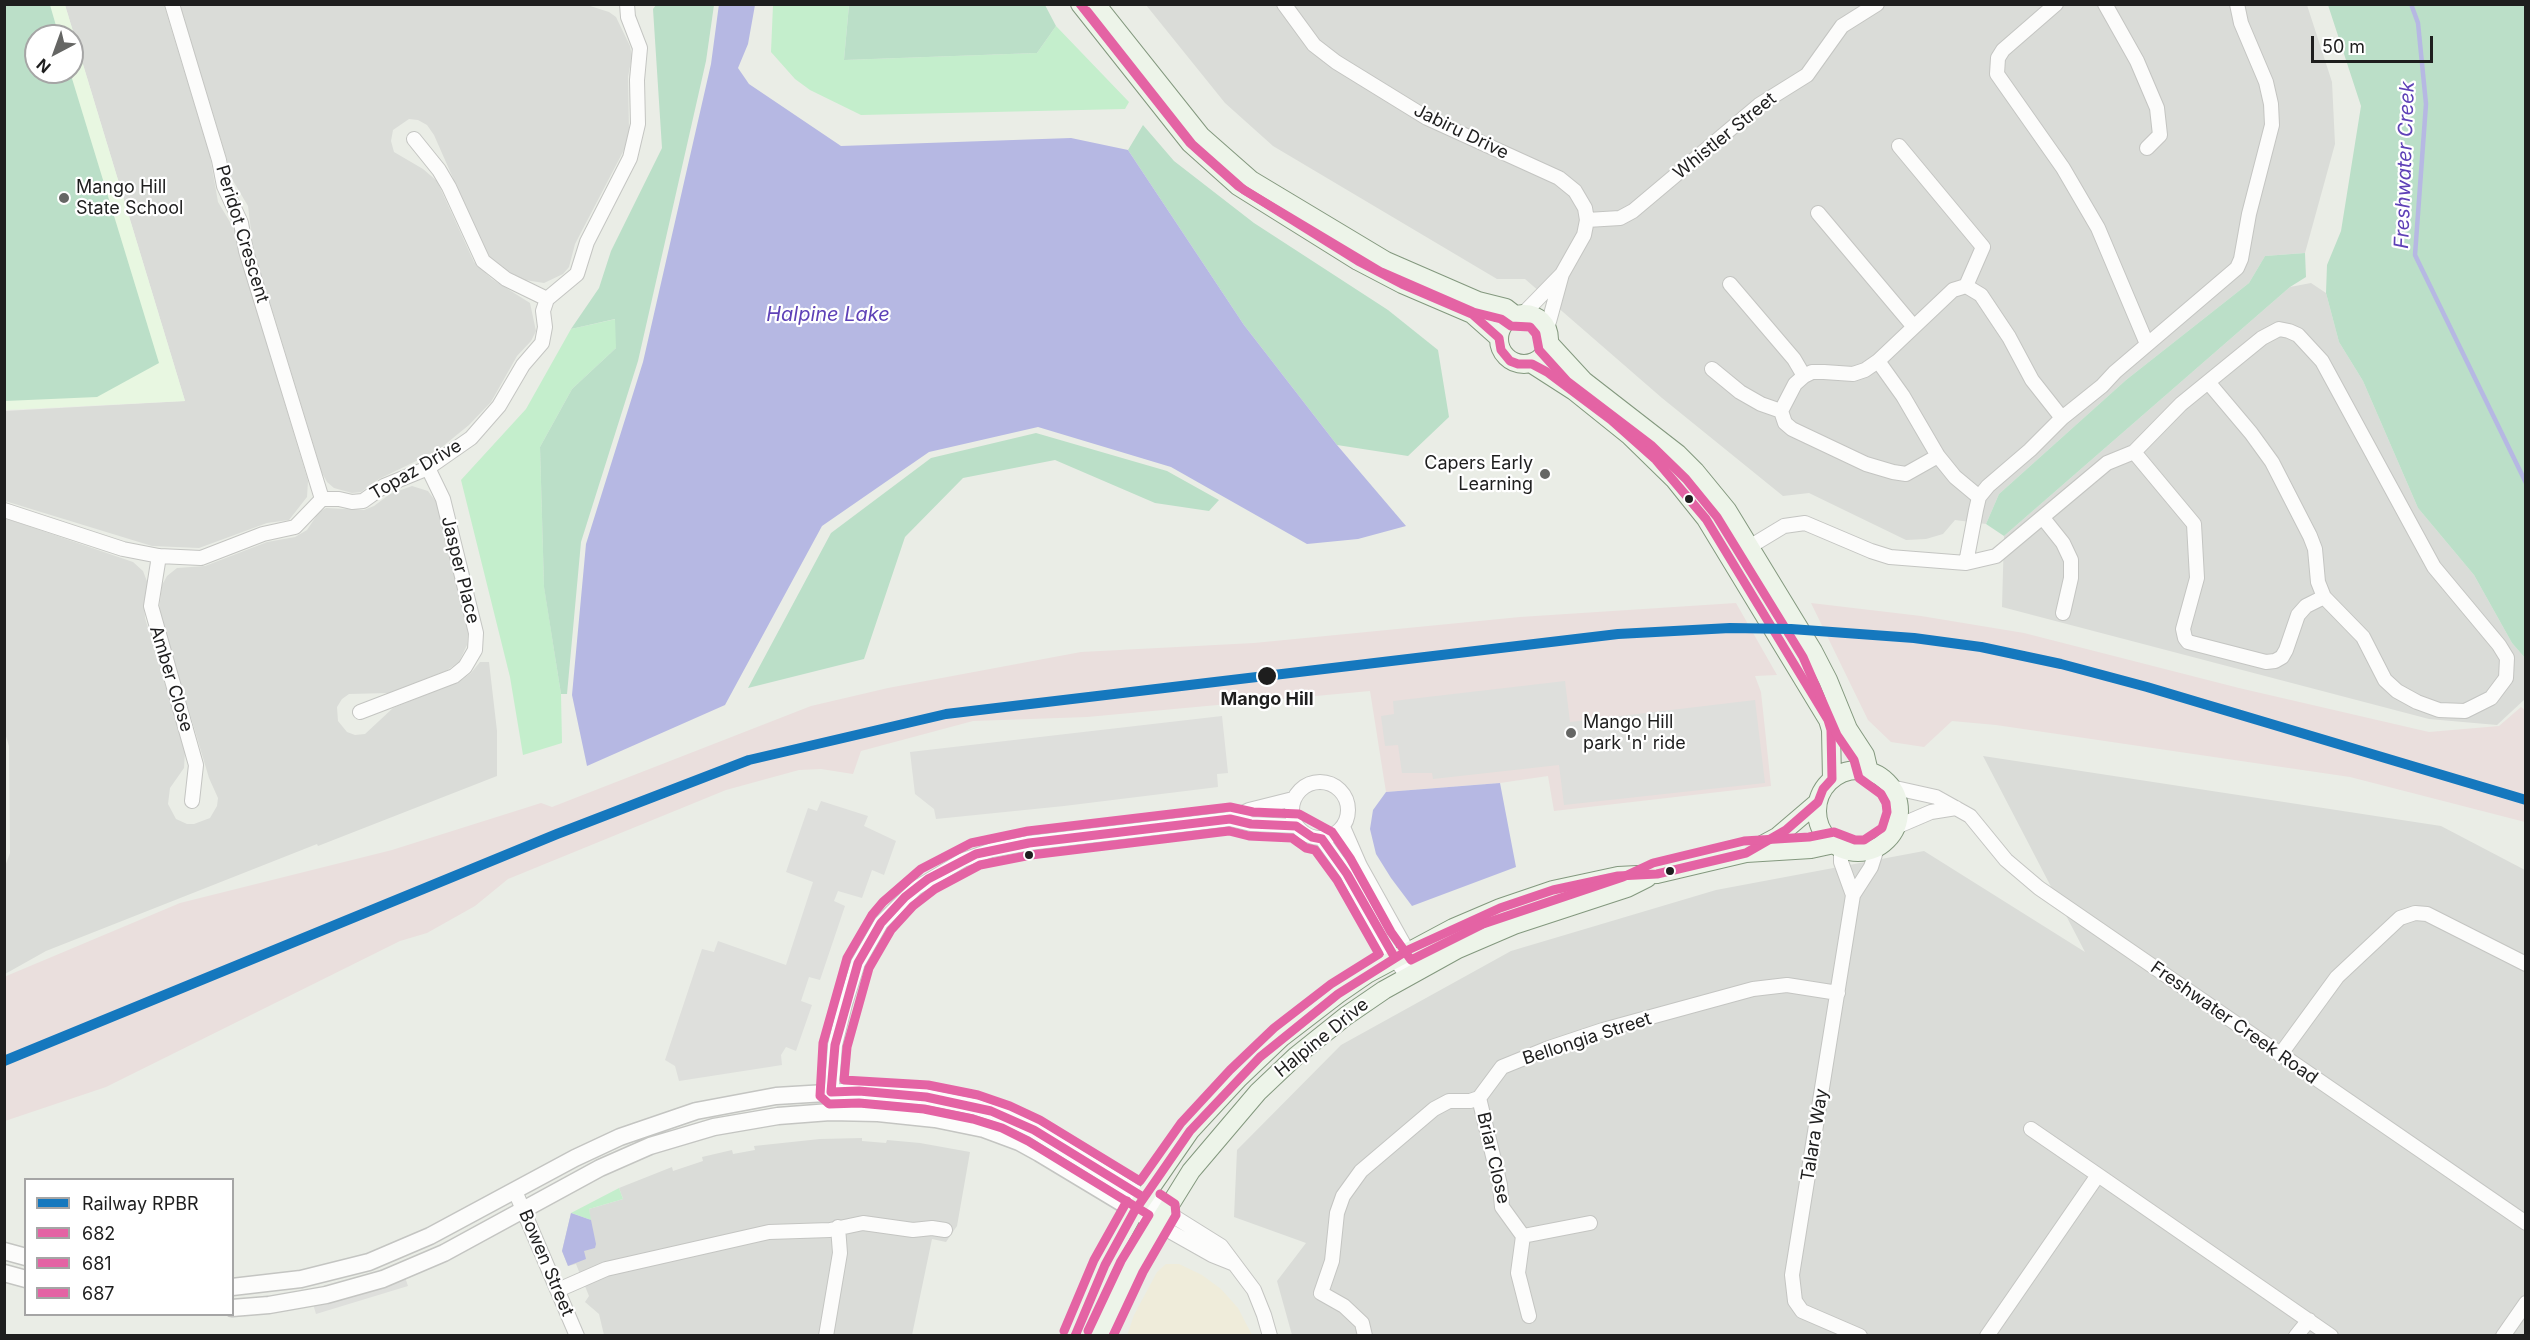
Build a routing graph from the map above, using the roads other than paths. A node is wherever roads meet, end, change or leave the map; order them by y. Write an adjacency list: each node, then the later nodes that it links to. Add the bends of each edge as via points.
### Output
1 (172, 4): 35 (street, Peridot Crescent, via 224,186 242,223 246,251)
2 (1080, 4): 22 (main road, via 1190,143 1230,180 1358,261 1472,314)
3 (1096, 4): 19 (main road, via 1201,136 1251,180 1386,261 1478,301)
4 (1284, 4): 14 (street, Jabiru Drive, via 1314,45 1336,62 1427,118 1559,178 1582,199)
5 (1877, 4): 14 (street, Whistler Street, via 1842,26 1807,75 1760,105 1633,211 1620,219)
6 (2056, 4): 23 (street, via 2003,50 1997,74 2056,158 2098,228)
7 (2105, 4): 12 (street, via 2137,61 2157,108 2160,135)
8 (2237, 4): 23 (street, via 2266,82 2272,125 2241,259 2230,276)
9 (623, 6): 18 (street, via 640,48 636,141 587,242 577,274)
10 (414, 140): 18 (street, via 439,170 483,261 506,279)
11 (1899, 146): 17 (street, via 1983,247)
12 (2147, 148)
13 (1818, 213): 20 (street)
14 (1587, 220): 15 (street, via 1580,244)
15 (1562, 274): 19 (street); 21 (street)
16 (1730, 284): 27 (street)
17 (1966, 286): 20 (street, via 1953,290); 30 (street, via 1981,295 2032,380)
18 (546, 299): 33 (street, Topaz Drive, via 542,343 523,365 499,406 471,438)
19 (1519, 314): 21 (main road, via 1538,318); 22 (main road, via 1503,324)
20 (1914, 327): 24 (street)
21 (1548, 336): 25 (main road, via 1544,356); 38 (main road, via 1584,381 1659,436 1695,471)
22 (1499, 338): 25 (main road, via 1501,350 1510,361)
23 (2147, 344): 30 (street)
24 (1878, 361): 27 (street, via 1853,374 1812,372); 32 (street)
25 (1532, 364): 40 (main road, via 1611,420 1656,460 1692,500)
26 (1712, 369): 29 (street, via 1740,392)
27 (1804, 376): 29 (street, via 1795,384)
28 (2208, 382): 31 (street); 42 (street, via 2272,462 2310,536); 42 (street, via 2262,338 2279,329 2298,334 2334,380 2434,567 2503,651 2506,678 2491,698 2465,711 2439,710 2417,702 2385,680 2363,638)
29 (1781, 411): 32 (street, via 1792,429 1866,464 1893,472 1906,474)
30 (2062, 418): 34 (street, via 1995,478)
31 (2134, 452): 37 (street, via 2107,463); 42 (street, via 2194,524 2197,578 2183,630 2188,642 2275,661 2286,650 2298,615)
32 (1938, 456): 34 (street, via 1955,477)
33 (428, 468): 35 (street, Topaz Drive, via 384,486 363,501); 44 (street, Jasper Place, via 443,499 476,633 475,650 454,676)
34 (1980, 497): 41 (street)
35 (322, 498): 39 (street, via 289,530 263,534 201,558)
36 (4, 510): 39 (street, via 123,549)
37 (2043, 518): 41 (street, via 2002,552); 43 (street, via 2071,560)
38 (1750, 546): 40 (street); 41 (street, via 1784,526 1805,523 1890,556); 45 (main road, via 1813,651 1848,729 1865,755)
39 (159, 556): 49 (street, Amber Close, via 151,606 193,752 196,776)
40 (1731, 558): 46 (main road, via 1830,725)
41 (1966, 563)
42 (2324, 597)
43 (2063, 613)
44 (360, 712)
45 (1869, 772): 46 (main road, via 1850,771); 47 (main road)
46 (1832, 779): 50 (main road)
47 (1891, 787): 51 (street, Freshwater Creek Road, via 1936,797); 55 (main road, via 1898,800)
48 (1293, 799): 52 (street); 53 (street); 54 (street, via 1304,786 1330,783 1347,803)
49 (192, 801)
50 (1818, 802): 57 (main road, via 1820,826); 59 (main road, Halpine Drive, via 1777,837)
51 (1956, 808): 55 (street, via 1930,812); 66 (street, Freshwater Creek Road, via 1976,821 2006,860 2032,883)
52 (1230, 819): 53 (street); 67 (street, via 992,850 963,860 915,888 881,923 858,963 835,1045)
53 (1296, 826): 56 (street, via 1312,837)
54 (1343, 827): 56 (street); 62 (street)
55 (1896, 827): 58 (main road)
56 (1322, 838): 62 (street, via 1369,916)
57 (1838, 847): 58 (main road, via 1859,852); 59 (main road, Halpine Drive); 61 (street, Talara Way)
58 (1877, 848): 61 (street, Talara Way, via 1871,867)
59 (1746, 853): 60 (main road, Halpine Drive)
60 (1657, 874): 62 (main road, Halpine Drive, via 1618,876 1552,890 1500,908); 64 (main road, Halpine Drive, via 1627,888 1487,935)
61 (1853, 895): 65 (street, Talara Way)
62 (1401, 954): 64 (street); 73 (main road, Halpine Drive, via 1330,999 1260,1057 1190,1131)
63 (2526, 964): 66 (street, via 2427,914 2400,918 2337,977)
64 (1412, 973): 75 (main road, Halpine Drive, via 1327,1030 1273,1077 1208,1150)
65 (1838, 993): 68 (street, Bellongia Street, via 1787,985 1753,988 1613,1027 1502,1067); 97 (street, Talara Way, via 1792,1275 1796,1301 1802,1311)
66 (2280, 1055): 77 (street, Freshwater Creek Road)
67 (831, 1092): 69 (street); 72 (street, via 752,1099 670,1119 594,1148); 73 (street, via 926,1097 991,1112 1034,1130)
68 (1479, 1098): 80 (street, Briar Close, via 1502,1207); 96 (street, via 1442,1103 1380,1154 1343,1196 1333,1254 1321,1293 1344,1306 1362,1323)
69 (830, 1112): 73 (street, via 909,1116 994,1132); 74 (street, via 751,1120 683,1135 600,1168)
70 (2031, 1129): 71 (street)
71 (2098, 1174): 90 (street); 98 (street)
72 (515, 1191): 74 (street, Bowen Street); 85 (street, via 430,1236 369,1262 301,1279)
73 (1138, 1204): 75 (street); 93 (main road, Halpine Drive, via 1100,1274)
74 (524, 1210): 86 (street, Bowen Street); 88 (street, via 444,1253 383,1279 316,1297)
75 (1161, 1218): 94 (main road, Halpine Drive, via 1119,1290); 95 (street, via 1212,1255 1232,1263 1254,1290)
76 (1590, 1222): 80 (street)
77 (2526, 1223)
78 (838, 1227): 79 (street, via 863,1222 913,1230); 86 (street, via 770,1232 606,1269); 92 (street, via 840,1253)
79 (945, 1230)
80 (1523, 1236): 89 (street, via 1518,1273)
81 (4, 1251): 82 (street)
82 (24, 1256)
83 (4, 1273): 84 (street)
84 (24, 1278)
85 (234, 1287)
86 (558, 1290): 91 (street, Bowen Street)
87 (2526, 1303): 101 (street)
88 (234, 1308)
89 (1529, 1316)
90 (2309, 1320): 99 (street); 100 (street)
91 (577, 1335)
92 (825, 1335)
93 (1075, 1335)
94 (1099, 1335)
95 (1270, 1335)
96 (1365, 1335)
97 (1860, 1335)
98 (1987, 1335)
99 (2296, 1335)
100 (2331, 1335)
101 (2503, 1335)

